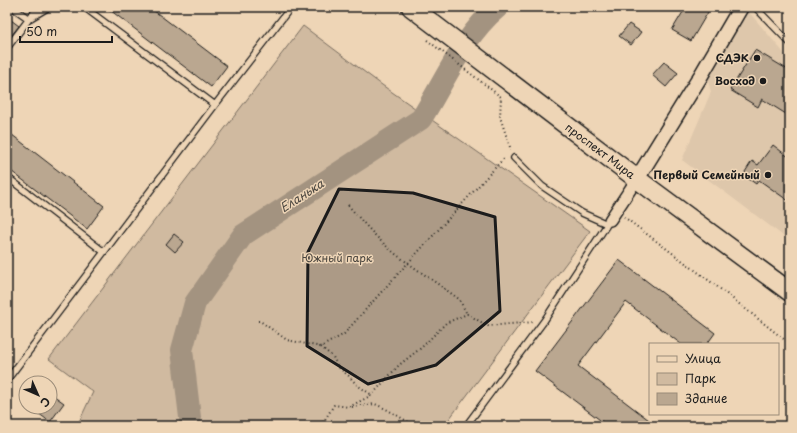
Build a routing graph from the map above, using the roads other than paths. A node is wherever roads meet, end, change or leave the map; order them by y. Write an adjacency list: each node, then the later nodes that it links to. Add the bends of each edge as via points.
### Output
1 (12, 7): 9 (lane)
2 (38, 7): 9 (lane)
3 (49, 7): 9 (lane)
4 (84, 7): 12 (lane)
5 (291, 7): 12 (lane)
6 (411, 7): 15 (main road, проспект Мира)
7 (741, 7): 15 (street)
8 (755, 7): 10 (lane)
9 (28, 19): 11 (lane)
10 (790, 43)
11 (7, 48)
12 (215, 105): 17 (lane)
13 (514, 158): 16 (lane, via 542,186 582,213)
14 (7, 177): 17 (lane)
15 (637, 179): 16 (street); 18 (main road, проспект Мира)
16 (611, 218): 20 (lane, via 544,321)
17 (104, 252): 19 (lane)
18 (790, 292)
19 (7, 380)
20 (466, 426)

